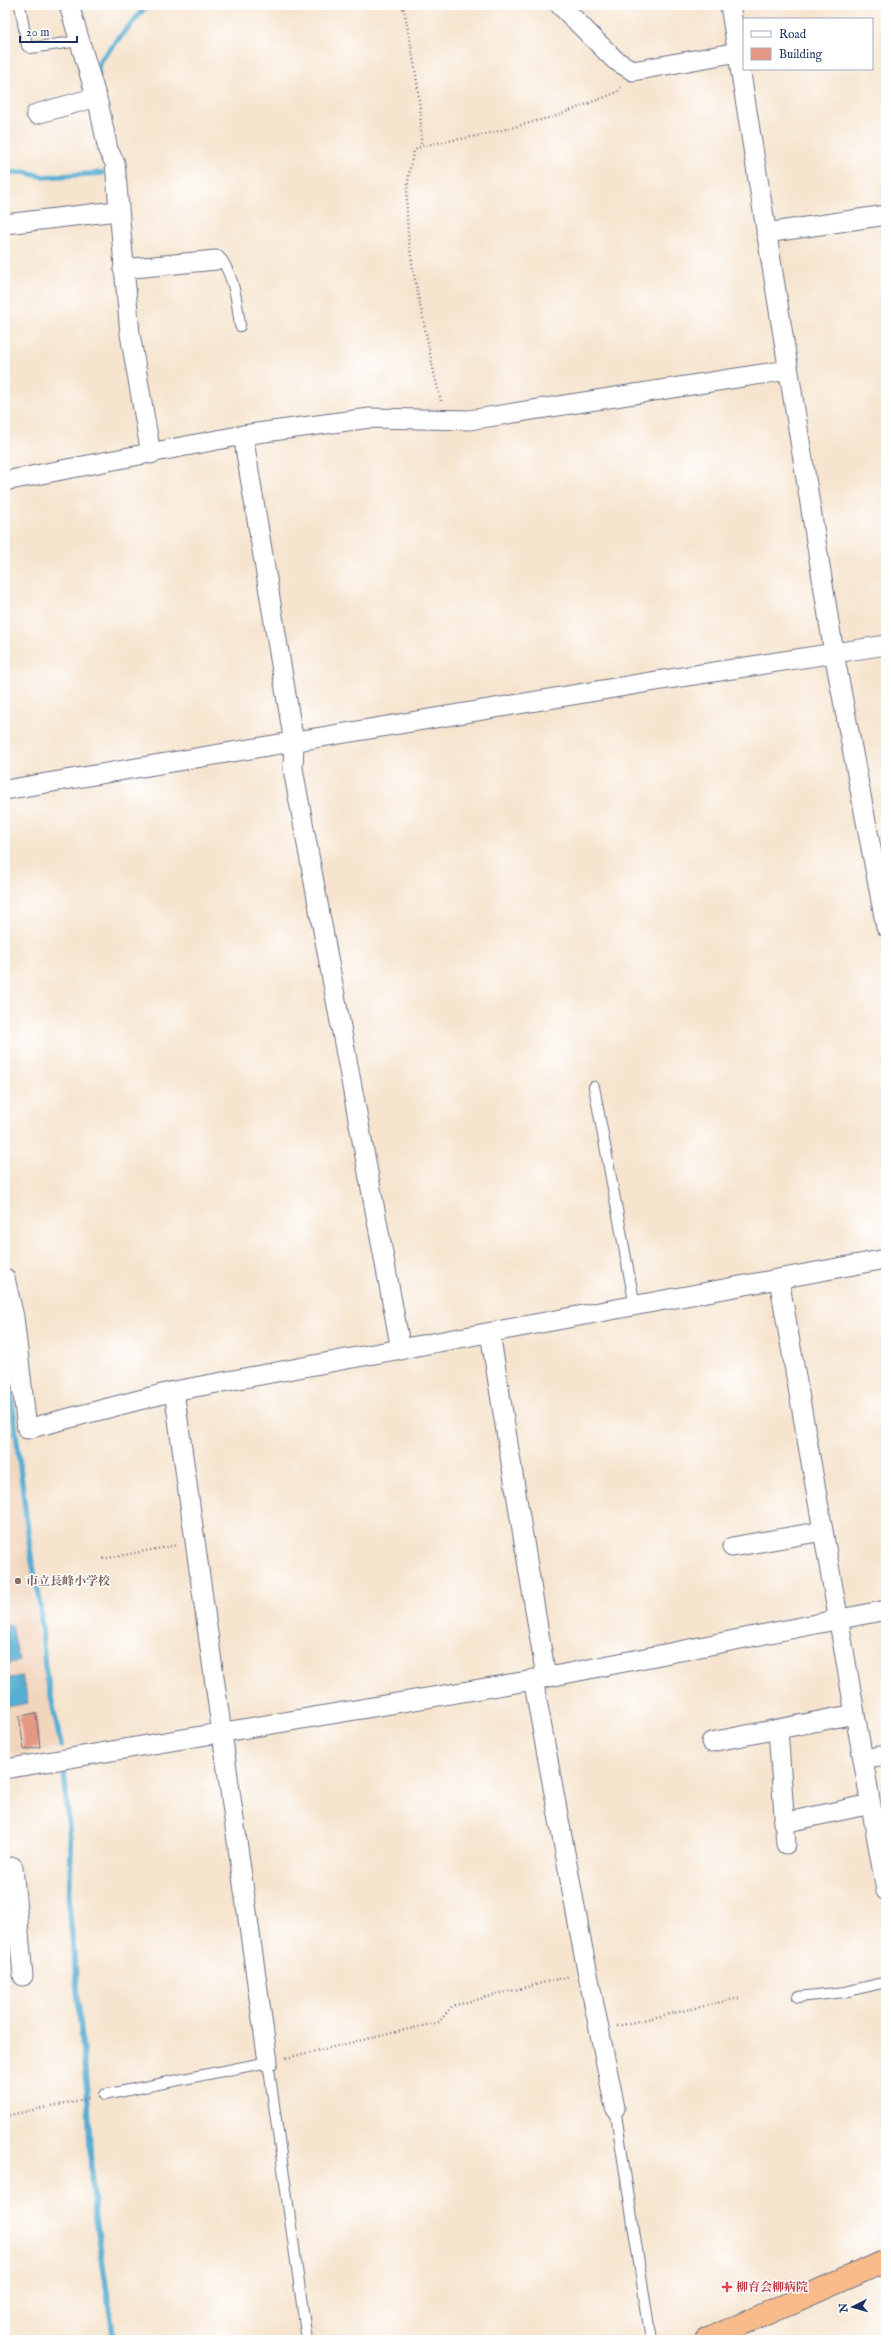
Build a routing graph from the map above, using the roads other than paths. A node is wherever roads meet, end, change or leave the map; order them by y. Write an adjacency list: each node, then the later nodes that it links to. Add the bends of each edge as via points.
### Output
1 (20, 5): 5 (lane, via 26,46 30,48)
2 (69, 5): 5 (street)
3 (560, 5): 6 (street, via 615,60 633,71)
4 (730, 5): 6 (street)
5 (79, 40): 7 (street)
6 (738, 52): 12 (street)
7 (97, 97): 8 (street); 9 (street, via 108,150 115,163 119,196)
8 (36, 114)
9 (117, 210): 11 (street); 14 (street)
10 (886, 214): 12 (street)
11 (5, 224)
12 (766, 234): 16 (street)
13 (216, 260): 14 (street); 15 (lane, via 222,260 229,272 236,292)
14 (123, 269): 18 (street, via 130,334)
15 (240, 326)
16 (788, 370): 17 (street, via 469,420 370,418); 21 (street)
17 (243, 435): 18 (street); 22 (street)
18 (151, 454): 19 (street)
19 (5, 481)
20 (886, 645): 21 (street)
21 (834, 653): 22 (street); 24 (street)
22 (294, 743): 23 (street); 31 (street, via 294,769)
23 (5, 790)
24 (886, 927)
25 (594, 1087): 29 (lane)
26 (886, 1259): 28 (street)
27 (5, 1278): 32 (street, via 14,1317 27,1429)
28 (779, 1279): 29 (street); 33 (street)
29 (635, 1306): 30 (street)
30 (490, 1333): 31 (street); 37 (street)
31 (401, 1350): 32 (street)
32 (174, 1391): 40 (street)
33 (824, 1531): 34 (street); 36 (street)
34 (732, 1547)
35 (886, 1610): 36 (street)
36 (839, 1618): 37 (street); 38 (street)
37 (540, 1678): 40 (street); 56 (street, via 588,1971)
38 (856, 1714): 39 (street); 43 (street)
39 (778, 1729): 41 (street); 46 (street)
40 (223, 1733): 44 (street); 54 (street)
41 (711, 1742)
42 (886, 1755): 43 (street)
43 (863, 1759): 45 (street)
44 (5, 1769)
45 (871, 1804): 46 (street); 49 (street)
46 (783, 1823): 47 (street)
47 (786, 1844)
48 (13, 1867): 50 (street)
49 (886, 1891)
50 (12, 1922): 51 (street)
51 (23, 1976)
52 (886, 1982): 53 (lane, via 845,1992)
53 (798, 1997)
54 (268, 2062): 55 (lane); 58 (lane)
55 (104, 2095)
56 (615, 2108): 59 (lane)
57 (886, 2261): 60 (highway)
58 (307, 2340)
59 (651, 2340)
60 (706, 2340)

